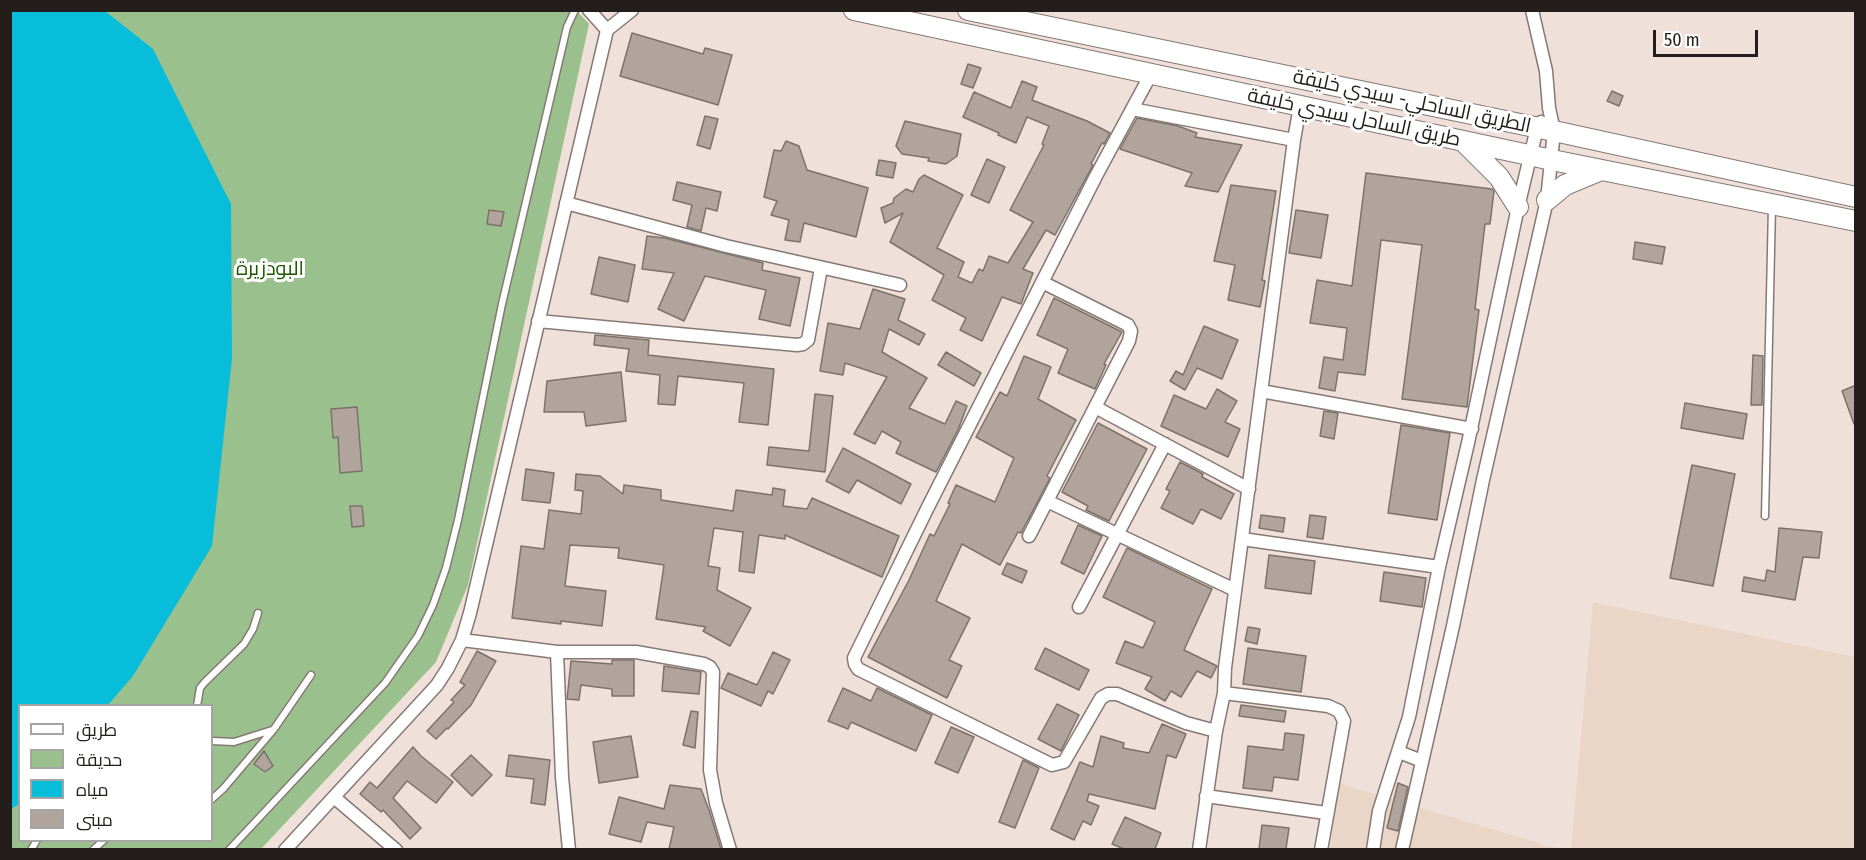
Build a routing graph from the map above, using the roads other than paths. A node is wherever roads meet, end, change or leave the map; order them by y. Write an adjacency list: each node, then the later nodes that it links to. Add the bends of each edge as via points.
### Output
1 (575, 10): 55 (lane, via 567,27 502,304 458,520 433,605 418,636 385,683)
2 (589, 10): 7 (street)
3 (632, 10): 7 (street)
4 (854, 10): 8 (highway, طريق الساحل سيدي خليفة)
5 (968, 10): 11 (highway, الطريق الساحلي- سيدي خليفة)
6 (1532, 10): 11 (street, via 1546,71 1549,108)
7 (608, 30): 19 (street)
8 (1151, 74): 9 (highway, طريق الساحل سيدي خليفة); 10 (street)
9 (1300, 106): 12 (street); 13 (highway, طريق الساحل سيدي خليفة)
10 (1132, 109): 12 (street); 24 (street)
11 (1545, 130): 14 (street); 15 (street); 17 (highway, الطريق الساحلي- سيدي خليفة)
12 (1294, 140): 27 (street)
13 (1461, 140): 14 (highway, طريق الساحل سيدي خليفة); 21 (highway, via 1499,177)
14 (1530, 156): 15 (highway, طريق الساحل سيدي خليفة); 21 (street)
15 (1552, 160): 16 (highway, طريق الساحل سيدي خليفة); 18 (street)
16 (1601, 170): 18 (highway, via 1565,185); 20 (highway, طريق الساحل سيدي خليفة)
17 (1856, 196)
18 (1547, 200): 50 (street)
19 (566, 203): 23 (street); 26 (street)
20 (1772, 203): 22 (highway, طريق الساحل سيدي خليفة); 33 (lane)
21 (1518, 207): 29 (street)
22 (1856, 221)
23 (821, 268): 25 (street); 26 (street, via 808,340 803,344)
24 (1042, 282): 28 (street, via 1128,325 1131,332); 47 (street, via 854,658 855,664 858,669 1052,765 1064,762 1101,698 1108,694)
25 (900, 285)
26 (538, 321): 41 (street)
27 (1261, 391): 29 (street); 31 (street)
28 (1095, 407): 30 (street); 32 (street)
29 (1472, 429): 37 (street)
30 (1165, 444): 31 (street); 34 (street)
31 (1249, 489): 36 (street)
32 (1047, 501): 34 (street); 35 (street)
33 (1765, 516)
34 (1116, 534): 38 (street); 39 (street)
35 (1029, 536)
36 (1242, 539): 37 (street); 38 (street)
37 (1439, 567): 49 (street)
38 (1235, 590): 44 (street)
39 (1079, 608)
40 (258, 613): 45 (lane, via 244,644 200,688)
41 (462, 640): 42 (street); 53 (street, via 437,685)
42 (557, 652): 58 (street); 59 (street, via 636,652 710,667 710,770)
43 (311, 675): 46 (lane)
44 (1224, 693): 47 (street); 54 (street, via 1328,706 1339,711 1344,721)
45 (197, 704)
46 (274, 729): 48 (lane, via 234,742); 52 (lane)
47 (1216, 731): 51 (street)
48 (213, 741)
49 (1399, 752): 50 (street); 62 (street, via 1379,811)
50 (1422, 761): 63 (street)
51 (1206, 796): 54 (street); 60 (street)
52 (213, 798)
53 (335, 798): 56 (street); 57 (street)
54 (1326, 813): 61 (street)
55 (229, 849)
56 (285, 849)
57 (396, 849)
58 (569, 849)
59 (730, 849)
60 (1198, 849)
61 (1321, 849)
62 (1373, 849)
63 (1402, 849)

